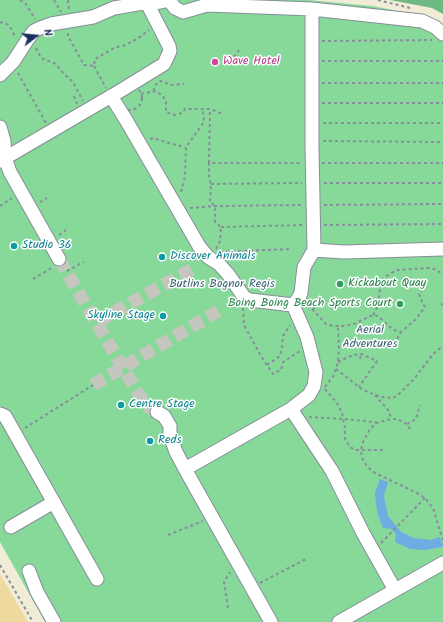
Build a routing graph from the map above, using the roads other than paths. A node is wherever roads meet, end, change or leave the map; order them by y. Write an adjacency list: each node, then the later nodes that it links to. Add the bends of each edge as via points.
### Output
1 (148, 2): 2 (street, via 169,0 175,8 183,12 208,5); 4 (street, via 114,8 93,17 40,28 34,31 13,62); 5 (street, via 169,46 167,60)
2 (312, 9): 3 (street, via 422,22 435,27); 9 (street)
3 (439, 37)
4 (0, 75)
5 (111, 96): 7 (street); 11 (street, via 199,246 208,257 214,257 244,297 250,300)
6 (0, 127): 7 (street, via 4,141)
7 (3, 160): 10 (street)
8 (443, 249): 9 (street, via 344,252)
9 (314, 250): 11 (street, via 304,267 301,293)
10 (57, 262)
11 (296, 305): 13 (street, via 316,372 314,386)
12 (157, 412): 15 (street, via 164,416 170,426 170,436)
13 (294, 413): 15 (street); 21 (street, via 332,471)
14 (0, 414): 16 (street, via 5,416)
15 (185, 469): 23 (street)
16 (55, 504): 17 (street); 20 (street)
17 (12, 529)
18 (443, 564): 21 (street)
19 (29, 571): 22 (street, via 37,592)
20 (97, 579)
21 (395, 590): 24 (street)
22 (54, 622)
23 (271, 622)
24 (339, 622)

